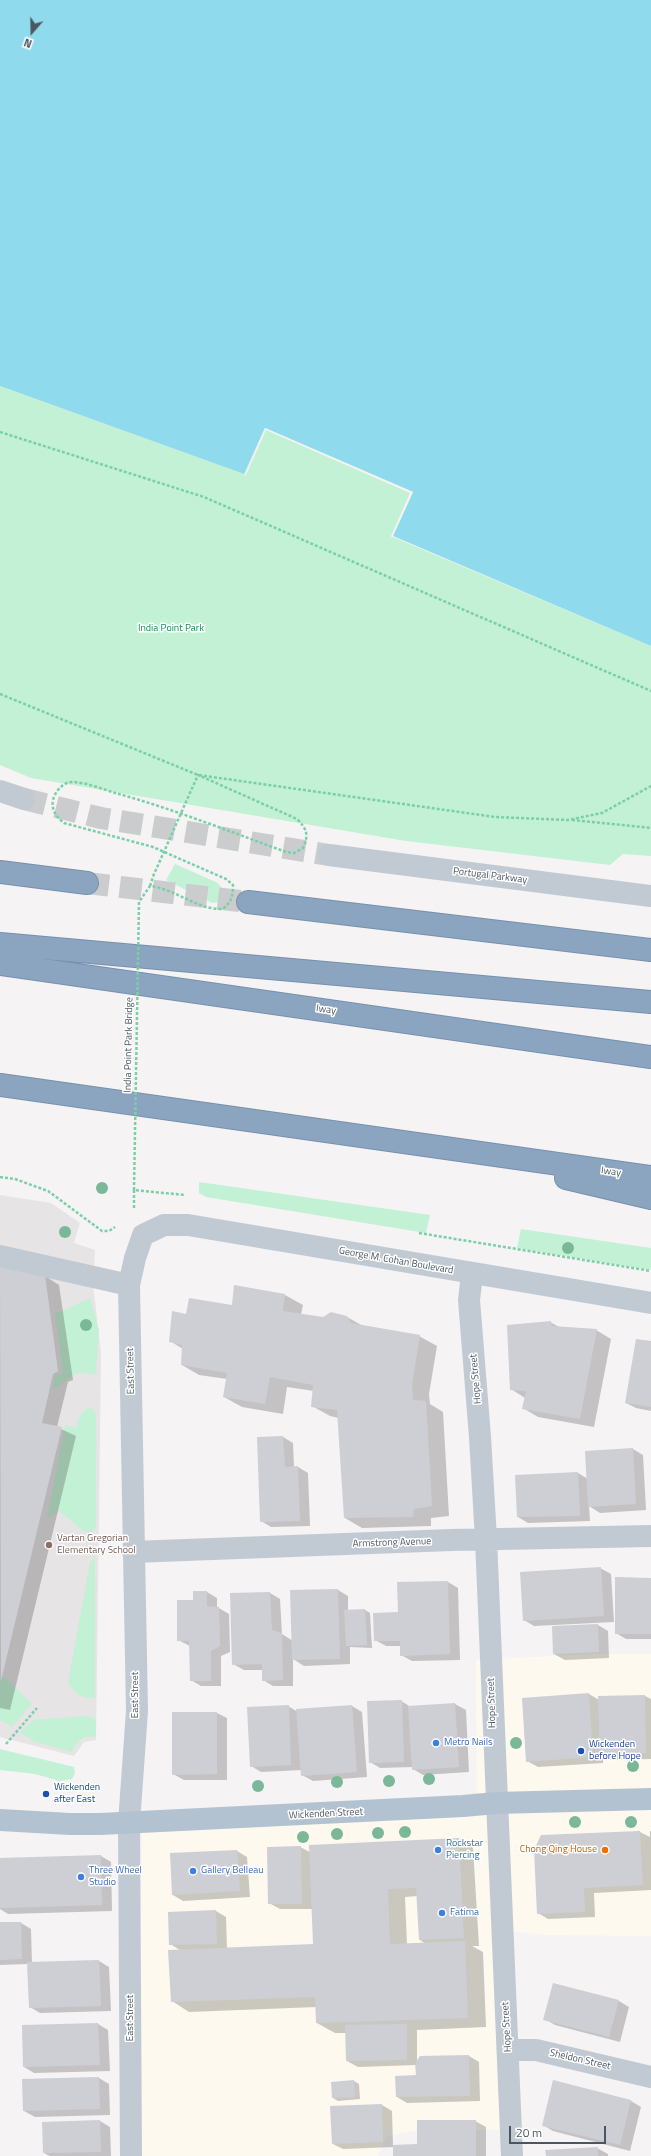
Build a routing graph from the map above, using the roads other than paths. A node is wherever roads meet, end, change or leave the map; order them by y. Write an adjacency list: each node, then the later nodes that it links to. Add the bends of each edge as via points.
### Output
1 (0, 791): 2 (street)
2 (24, 799)
3 (328, 855): 6 (street, Portugal Parkway)
4 (0, 872): 5 (highway)
5 (87, 883)
6 (651, 896)
7 (248, 902): 9 (highway)
8 (0, 944): 11 (highway)
9 (651, 950)
10 (0, 964): 12 (highway, Iway)
11 (651, 1002)
12 (651, 1057)
13 (0, 1085): 14 (highway, Iway)
14 (440, 1148): 15 (highway, Iway); 16 (highway)
15 (651, 1177)
16 (651, 1198)
17 (143, 1235): 19 (street, George M. Cohan Boulevard, via 164,1225 188,1225); 20 (street, East Street)
18 (0, 1256): 20 (street)
19 (472, 1274): 21 (street, George M. Cohan Boulevard); 23 (street, Hope Street, via 469,1300)
20 (129, 1285): 24 (street, East Street)
21 (651, 1303)
22 (651, 1536): 23 (street, Armstrong Avenue)
23 (486, 1540): 24 (street, Armstrong Avenue); 26 (street, Hope Street)
24 (133, 1552): 28 (street, East Street, via 137,1711)
25 (651, 1799): 26 (main road, Wickenden Street)
26 (496, 1803): 28 (main road, Wickenden Street); 29 (street, Hope Street)
27 (0, 1820): 28 (main road, Wickenden Street, via 70,1824)
28 (129, 1823): 31 (street, East Street)
29 (508, 2050): 30 (street, Sheldon Street, via 536,2050); 32 (street, Hope Street)
30 (651, 2077)
31 (131, 2156)
32 (512, 2156)

